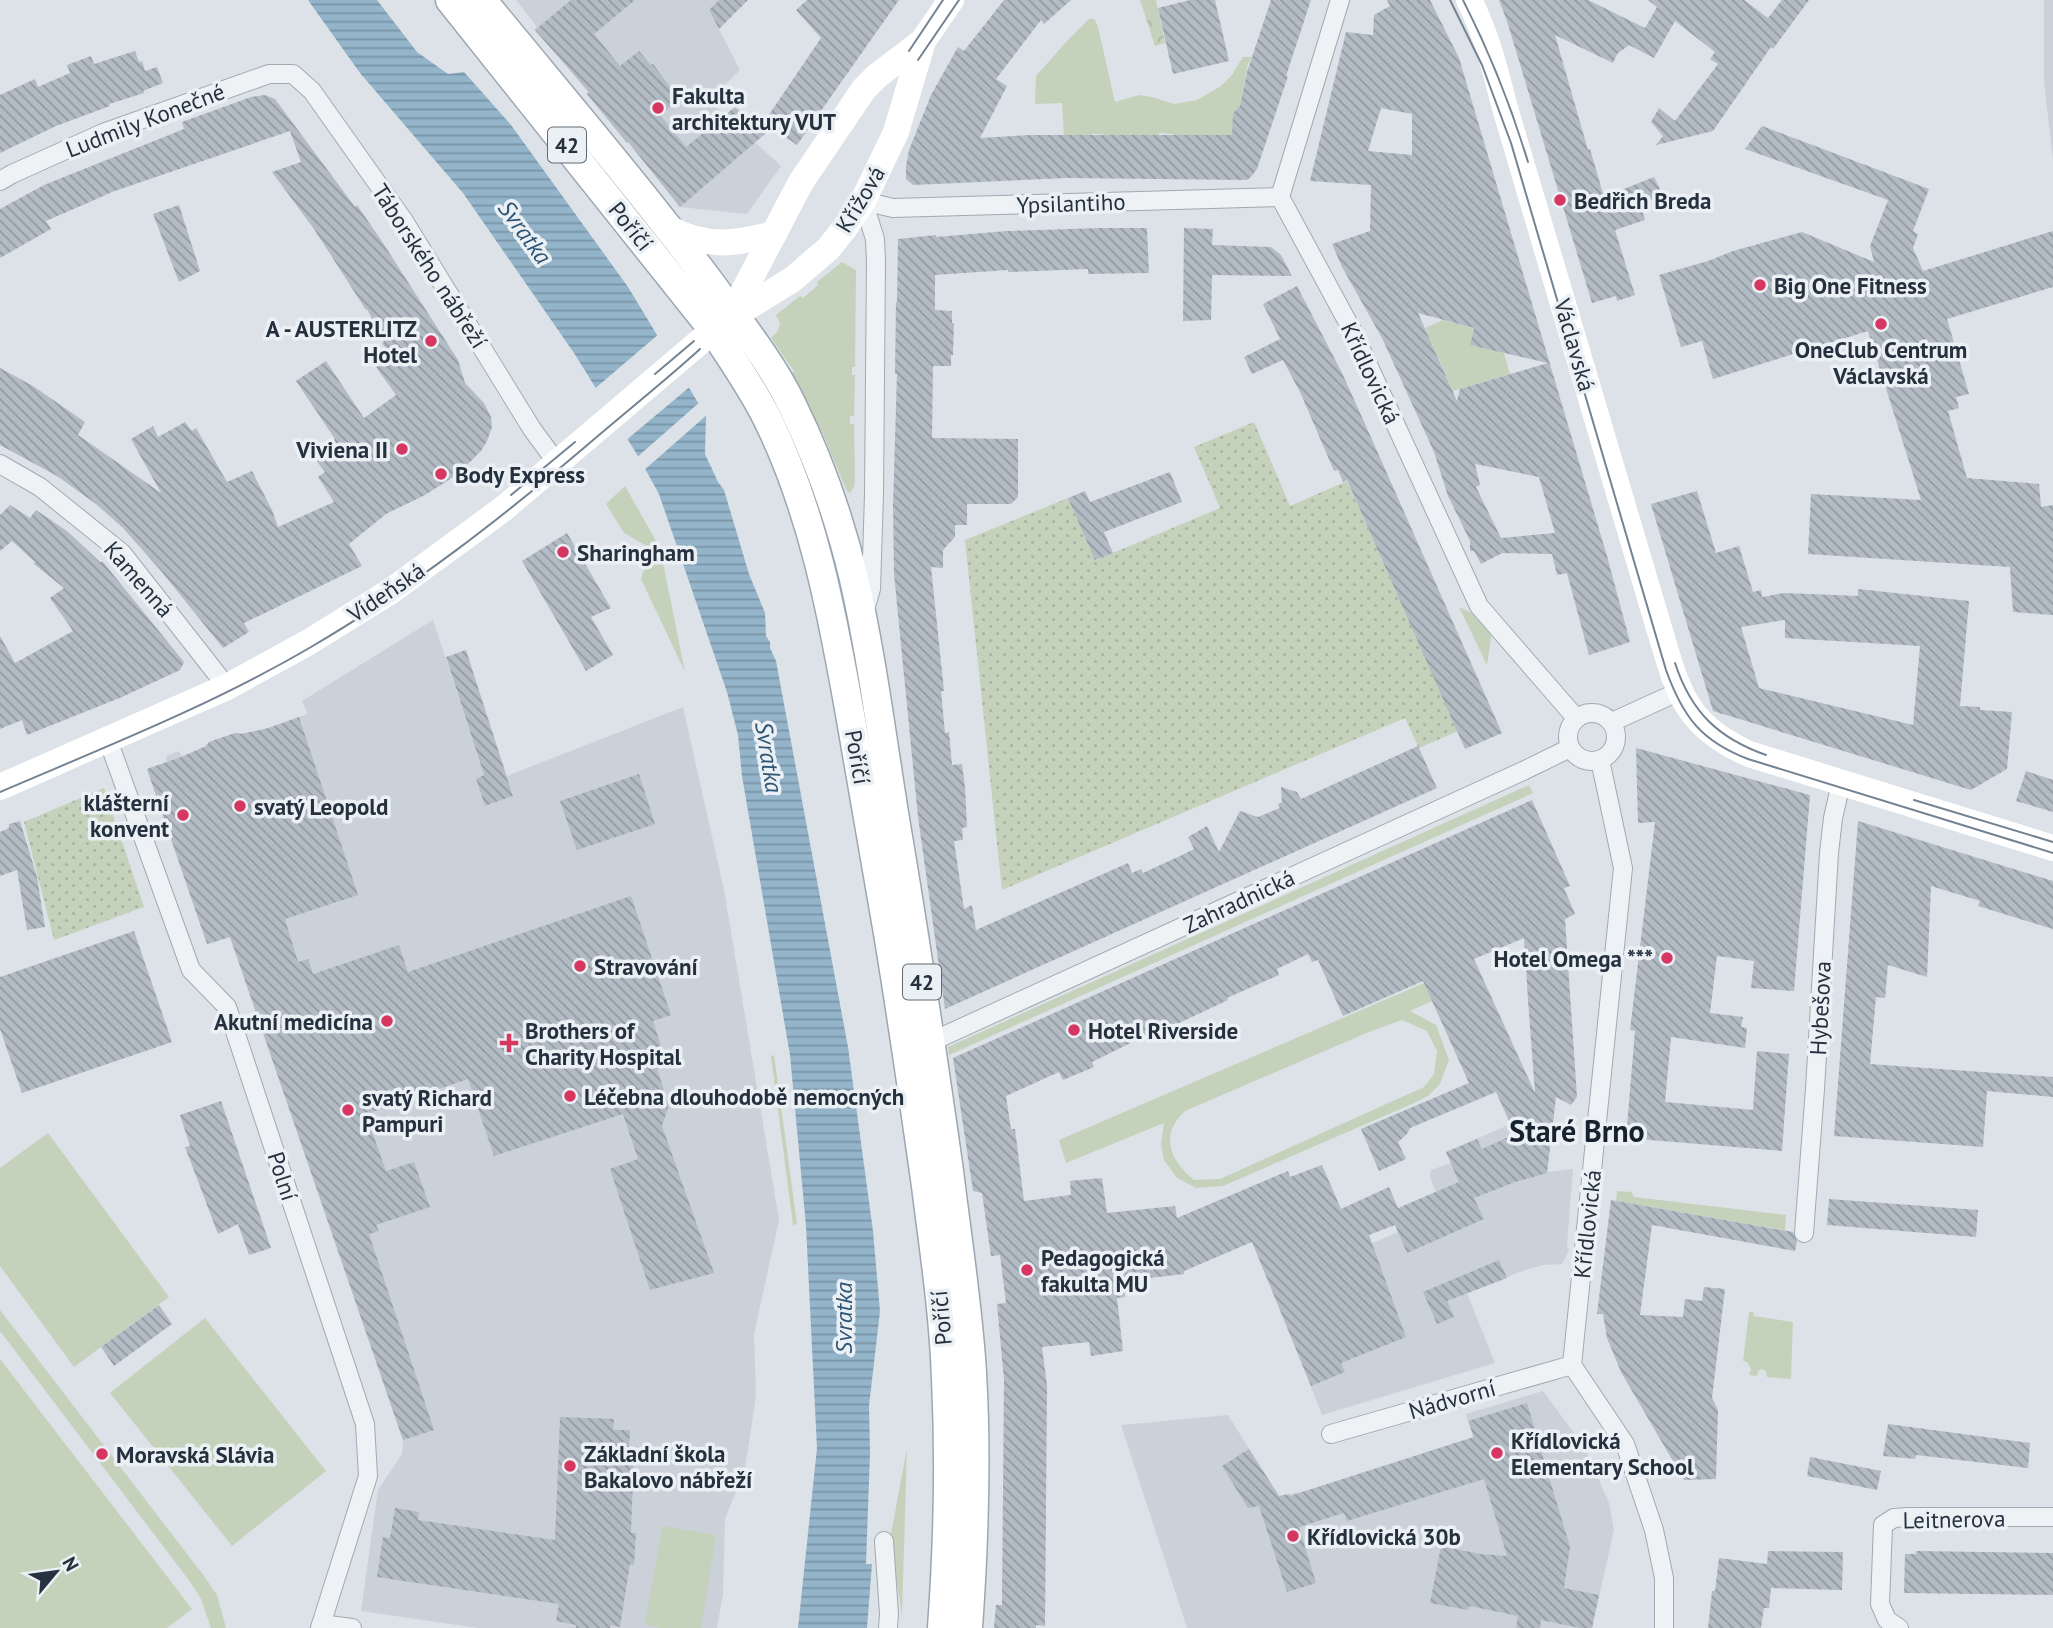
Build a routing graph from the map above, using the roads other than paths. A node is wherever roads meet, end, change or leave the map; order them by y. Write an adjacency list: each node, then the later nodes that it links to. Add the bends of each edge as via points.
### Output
1 (450, 0): 13 (main road, Poříčí / 42)
2 (482, 0): 11 (main road, Poříčí / 42)
3 (951, 0): 6 (main road, Křížová)
4 (1340, 0): 9 (street)
5 (1469, 0): 18 (main road, Václavská, via 1491,53)
6 (923, 41): 10 (main road, Křížová, via 896,132); 12 (main road, Křížová, via 864,89 801,182)
7 (293, 74): 8 (street, Ludmily Konečné, via 269,74 103,133); 14 (street, Táborského nábřeží, via 312,91 404,221)
8 (0, 181)
9 (1280, 197): 10 (street, Ypsilantiho, via 898,208); 19 (street, Křídlovická, via 1353,332 1479,606)
10 (863, 201): 13 (main road, Křížová, via 809,267); 16 (street, Poříčí, via 875,239 876,275 871,589)
11 (670, 229): 12 (main road, via 691,239 718,243); 13 (main road, Poříčí / 42)
12 (774, 234): 13 (main road, Křížová)
13 (726, 319): 14 (main road, Vídeňská); 16 (main road, Poříčí / 42, via 774,373 811,447 842,533); 27 (main road, Poříčí / 42, via 743,375 767,419 815,542 876,857)
14 (557, 463): 17 (main road, Vídeňská, via 391,591)
15 (0, 464): 17 (street, Kamenná, via 40,487 122,553)
16 (862, 620): 27 (main road, Poříčí / 42)
17 (227, 687): 21 (main road, Vídeňská)
18 (1680, 691): 20 (street); 24 (main road, via 1701,724 1725,743)
19 (1576, 718): 20 (street, via 1599,713); 22 (street, via 1568,732)
20 (1612, 722): 23 (street, via 1615,744)
21 (108, 740): 25 (main road, Vídeňská); 33 (street, Polní, via 191,970 227,1007 365,1424 368,1476)
22 (1570, 748): 23 (street, via 1586,761); 27 (street, Zahradnická)
23 (1600, 760): 29 (street, Křídlovická, via 1623,868)
24 (1841, 783): 26 (main road); 28 (street, Hybešova, via 1829,853)
25 (0, 787)
26 (2053, 848)
27 (919, 1047): 36 (main road, Poříčí / 42, via 946,1376 949,1464); 37 (main road, Poříčí / 42, via 962,1269 972,1373)
28 (1804, 1233)
29 (1572, 1365): 30 (street, Nádvorní); 38 (street, via 1625,1444 1654,1530 1664,1578)
30 (1331, 1434)
31 (2053, 1517): 39 (street, Leitnerova, via 1908,1517 1883,1525 1880,1604 1887,1620)
32 (884, 1542): 35 (street)
33 (320, 1626): 34 (street)
34 (352, 1628)
35 (888, 1628)
36 (942, 1628)
37 (968, 1628)
38 (1664, 1628)
39 (1899, 1628)

